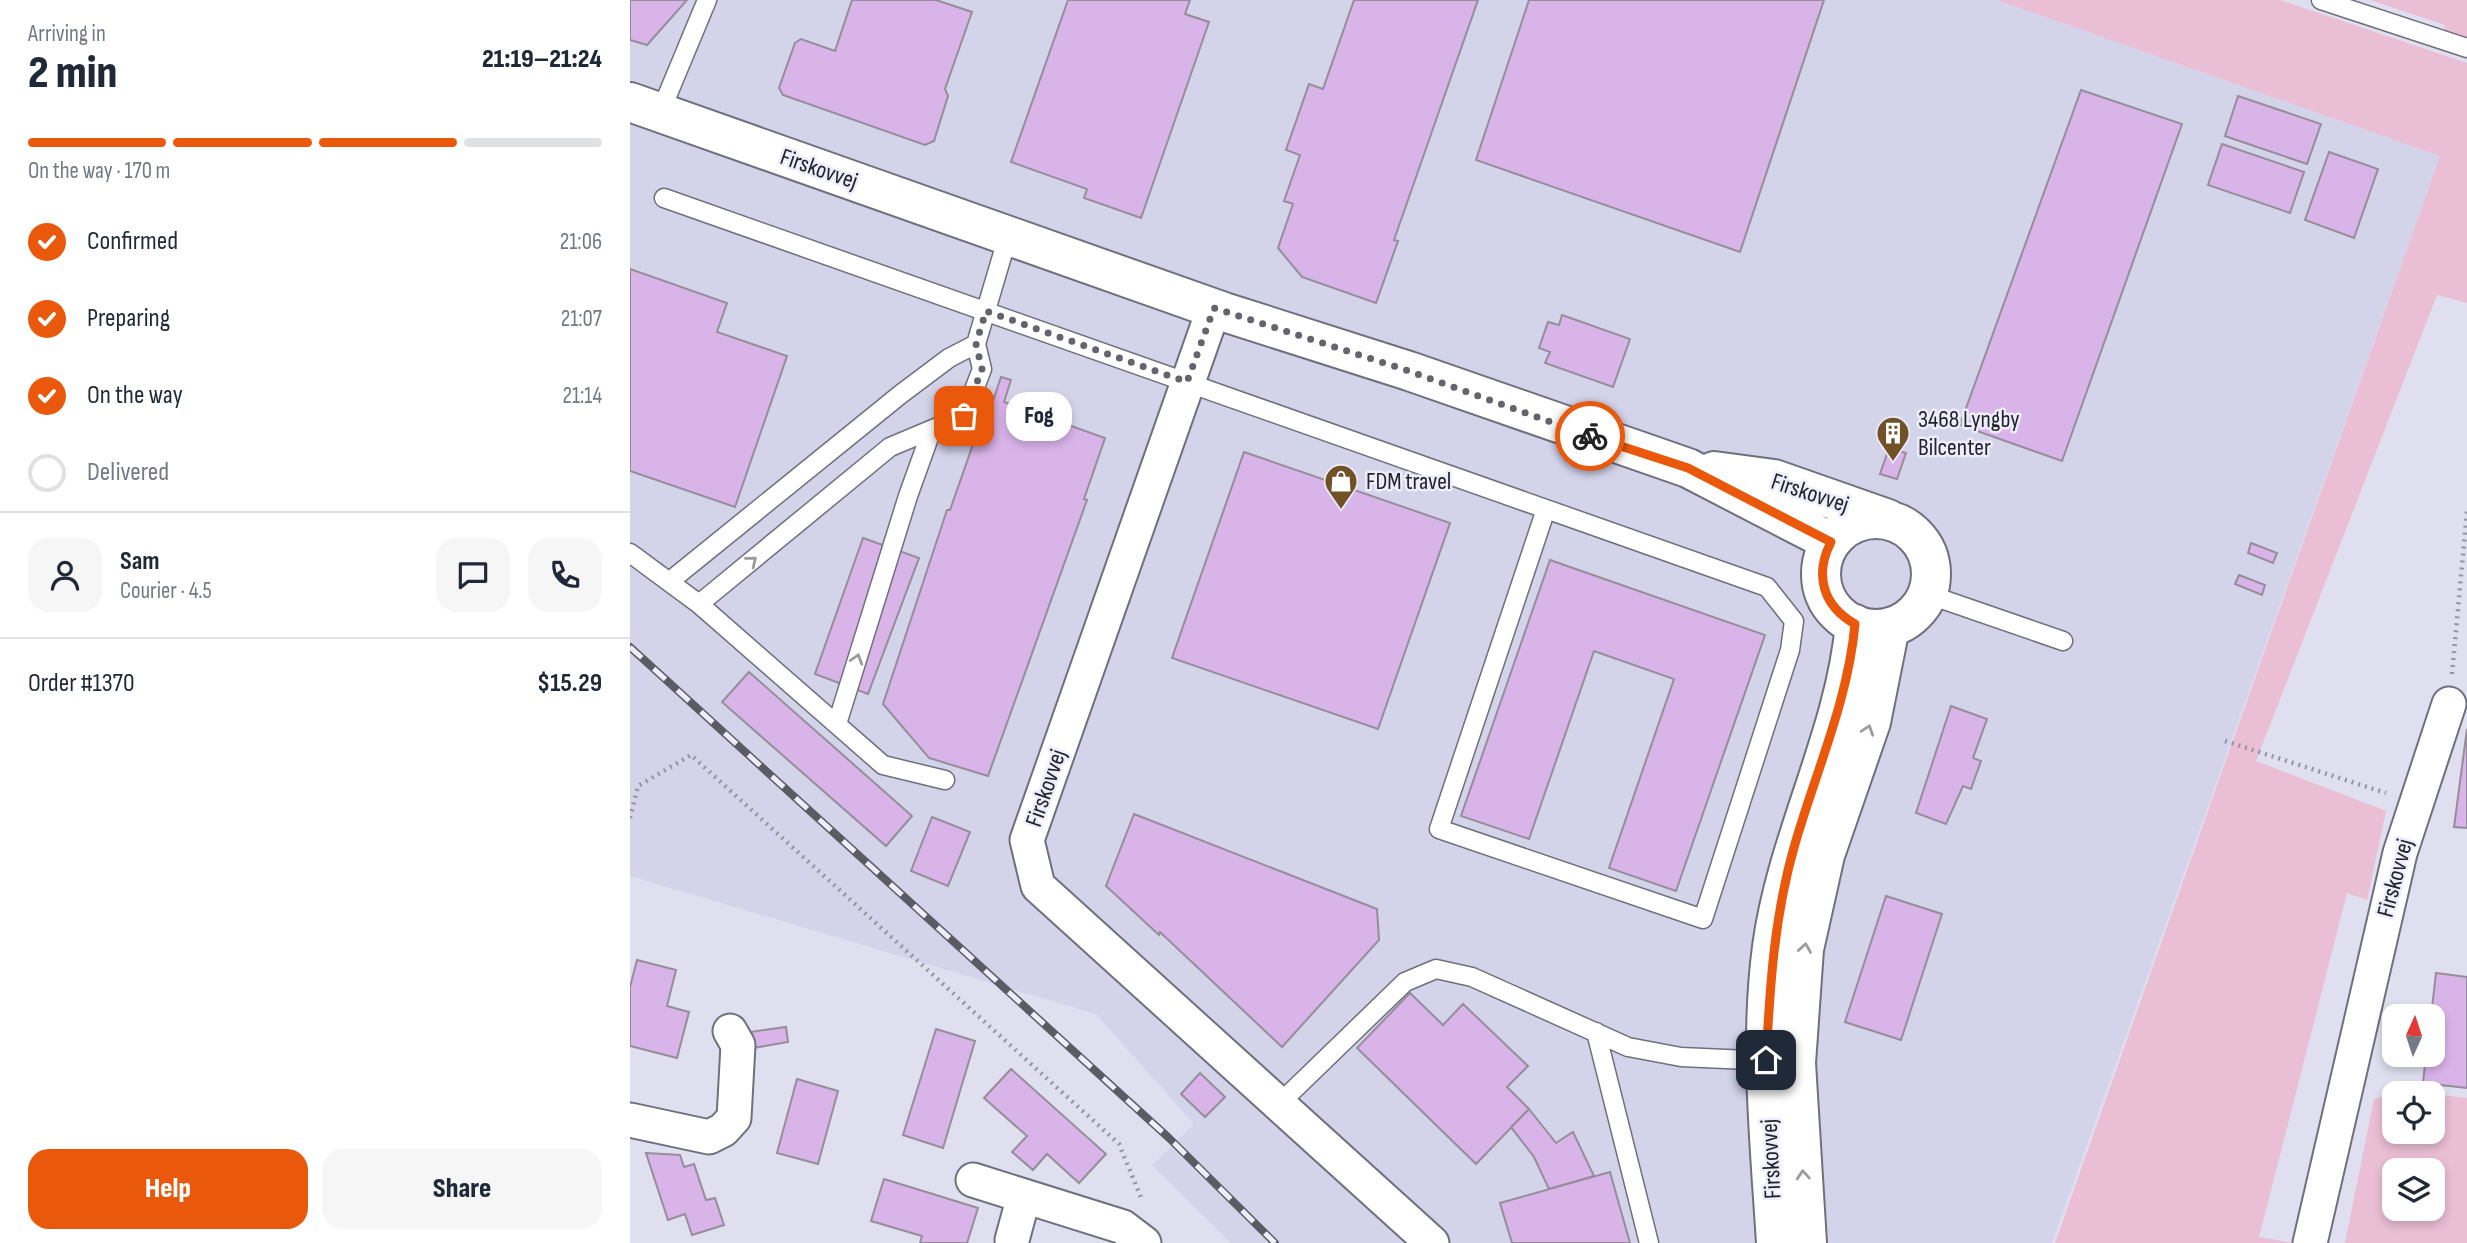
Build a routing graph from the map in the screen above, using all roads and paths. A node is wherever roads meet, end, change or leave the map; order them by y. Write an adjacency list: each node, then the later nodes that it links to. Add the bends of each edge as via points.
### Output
1 (707, 0): 4 (lane)
2 (2321, 0): 3 (lane)
3 (2467, 48)
4 (645, 107): 6 (street, Firskovvej)
5 (664, 198): 8 (lane)
6 (1009, 236): 7 (street, Firskovvej); 8 (lane)
7 (1214, 308): 10 (street, Firskovvej); 12 (street, Firskovvej)
8 (986, 311): 9 (lane); 10 (lane)
9 (976, 344): 11 (lane, via 982,369 964,416); 18 (lane, via 901,394)
10 (1187, 382): 13 (lane); 32 (street, Firskovvej, via 1027,840 1038,886)
11 (932, 432): 20 (lane, one-way to 11, via 890,447); 24 (lane, one-way to 11)
12 (1688, 468): 15 (street, Firskovvej, via 1774,479); 16 (street, Firskovvej)
13 (1546, 509): 13 (lane, via 1767,587 1794,621 1790,650 1703,919 1439,829)
14 (2467, 511): 23 (path)
15 (1889, 520): 16 (street, via 1857,522); 19 (street, via 1913,533 1928,554 1931,581)
16 (1831, 542): 21 (street, via 1824,556 1823,589 1841,616)
17 (630, 553): 18 (lane)
18 (670, 581): 20 (lane)
19 (1927, 594): 21 (street, via 1906,620); 22 (lane)
20 (699, 604): 24 (lane)
21 (1873, 626): 31 (street, Firskovvej, via 1851,669 1794,847 1772,946)
22 (2063, 641)
23 (2449, 704): 27 (street, Firskovvej)
24 (837, 724): 26 (lane, via 883,765)
25 (2225, 741): 27 (path)
26 (945, 780)
27 (2417, 801): 43 (street, Firskovvej, via 2394,879)
28 (630, 818): 36 (path, via 638,786 691,755 1119,1144)
29 (730, 1031): 33 (street, via 738,1045 734,1118 723,1130 709,1137)
30 (1596, 1032): 31 (lane, via 1629,1047 1681,1057); 32 (lane, via 1472,976 1436,969 1405,982); 40 (lane)
31 (1781, 1062): 41 (street, Firskovvej); 42 (street, Firskovvej, one-way to 31)
32 (1279, 1104): 39 (street, Firskovvej)
33 (630, 1120)
34 (973, 1180): 35 (street)
35 (1024, 1196): 37 (street); 38 (street, via 1123,1227)
36 (1145, 1208)
37 (1012, 1240)
38 (1143, 1243)
39 (1432, 1243)
40 (1649, 1243)
41 (1776, 1243)
42 (1807, 1243)
43 (2310, 1243)

